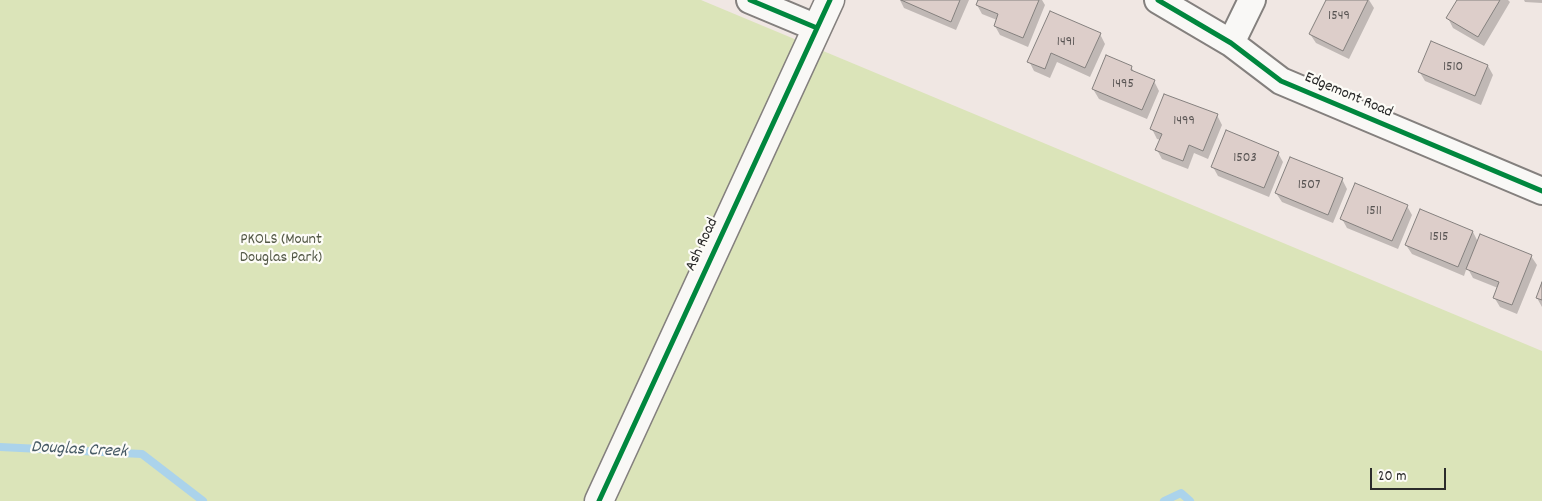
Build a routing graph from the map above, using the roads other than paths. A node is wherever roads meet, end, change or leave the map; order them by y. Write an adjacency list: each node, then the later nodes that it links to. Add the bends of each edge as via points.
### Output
1 (750, 0): 5 (street)
2 (830, 0): 5 (main road, Ash Road)
3 (1158, 0): 6 (street, Edgemont Road)
4 (1252, 0): 6 (street)
5 (817, 28): 8 (main road, Ash Road)
6 (1231, 43): 7 (street, Edgemont Road, via 1280,81)
7 (1542, 191)
8 (599, 501)

